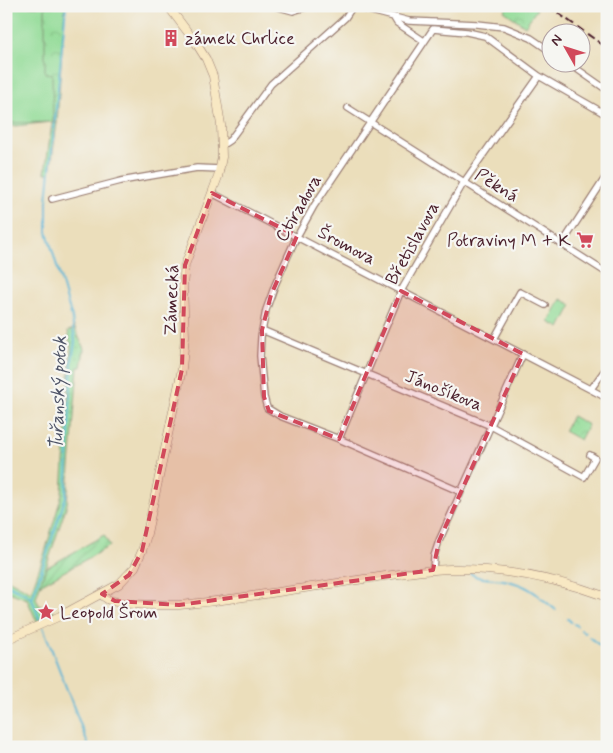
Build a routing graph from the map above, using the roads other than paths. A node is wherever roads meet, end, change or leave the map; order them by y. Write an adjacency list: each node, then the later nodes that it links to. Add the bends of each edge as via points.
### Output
1 (168, 6): 14 (street, Zámecká, via 210,67 216,89)
2 (275, 6): 3 (street, via 293,11)
3 (309, 6)
4 (353, 6): 5 (street); 14 (street, via 345,18 271,84 230,140)
5 (394, 18): 6 (street); 7 (street, via 504,27)
6 (424, 41): 9 (street, via 435,29 485,36); 13 (street, Ctiradova)
7 (540, 44)
8 (581, 72): 10 (street)
9 (539, 76): 12 (street); 17 (street, Břetislavova)
10 (607, 90)
11 (348, 108): 13 (street, Pěkná)
12 (607, 115)
13 (371, 121): 17 (street, Pěkná); 20 (street, Ctiradova)
14 (221, 146): 15 (street, Zámecká)
15 (220, 170): 18 (street, Zámecká); 19 (street, via 197,168 121,181)
16 (607, 175): 21 (street)
17 (464, 182): 21 (street, Pěkná); 23 (street, Břetislavova)
18 (212, 193): 20 (street, Šromova); 37 (street, Zámecká, via 185,265 182,369 142,551 129,575)
19 (52, 199)
20 (297, 236): 23 (street, Šromova); 25 (street, Ctiradova, via 271,296)
21 (562, 244): 22 (street, Pěkná)
22 (607, 273)
23 (401, 291): 26 (street, Šromova); 29 (street, Břetislavova)
24 (544, 305): 26 (street, via 520,292)
25 (262, 330): 29 (street, Jánošíkova); 33 (street, Ctiradova, via 260,356 265,404 269,411)
26 (494, 339): 27 (street, Šromova)
27 (523, 354): 30 (street, Šromova); 32 (street)
28 (607, 367): 30 (street)
29 (366, 374): 32 (street, Jánošíkova); 33 (street, Břetislavova)
30 (591, 390): 31 (street, Šromova)
31 (607, 398)
32 (491, 426): 34 (street, Jánošíkova, via 584,477 595,458); 35 (street)
33 (339, 439): 35 (street)
34 (590, 455)
35 (461, 492): 36 (street, via 436,549)
36 (434, 570): 37 (street, via 179,605 115,601 106,599); 38 (street, via 523,574 566,583)
37 (102, 594): 39 (street, Zámecká)
38 (607, 597)
39 (6, 640)

